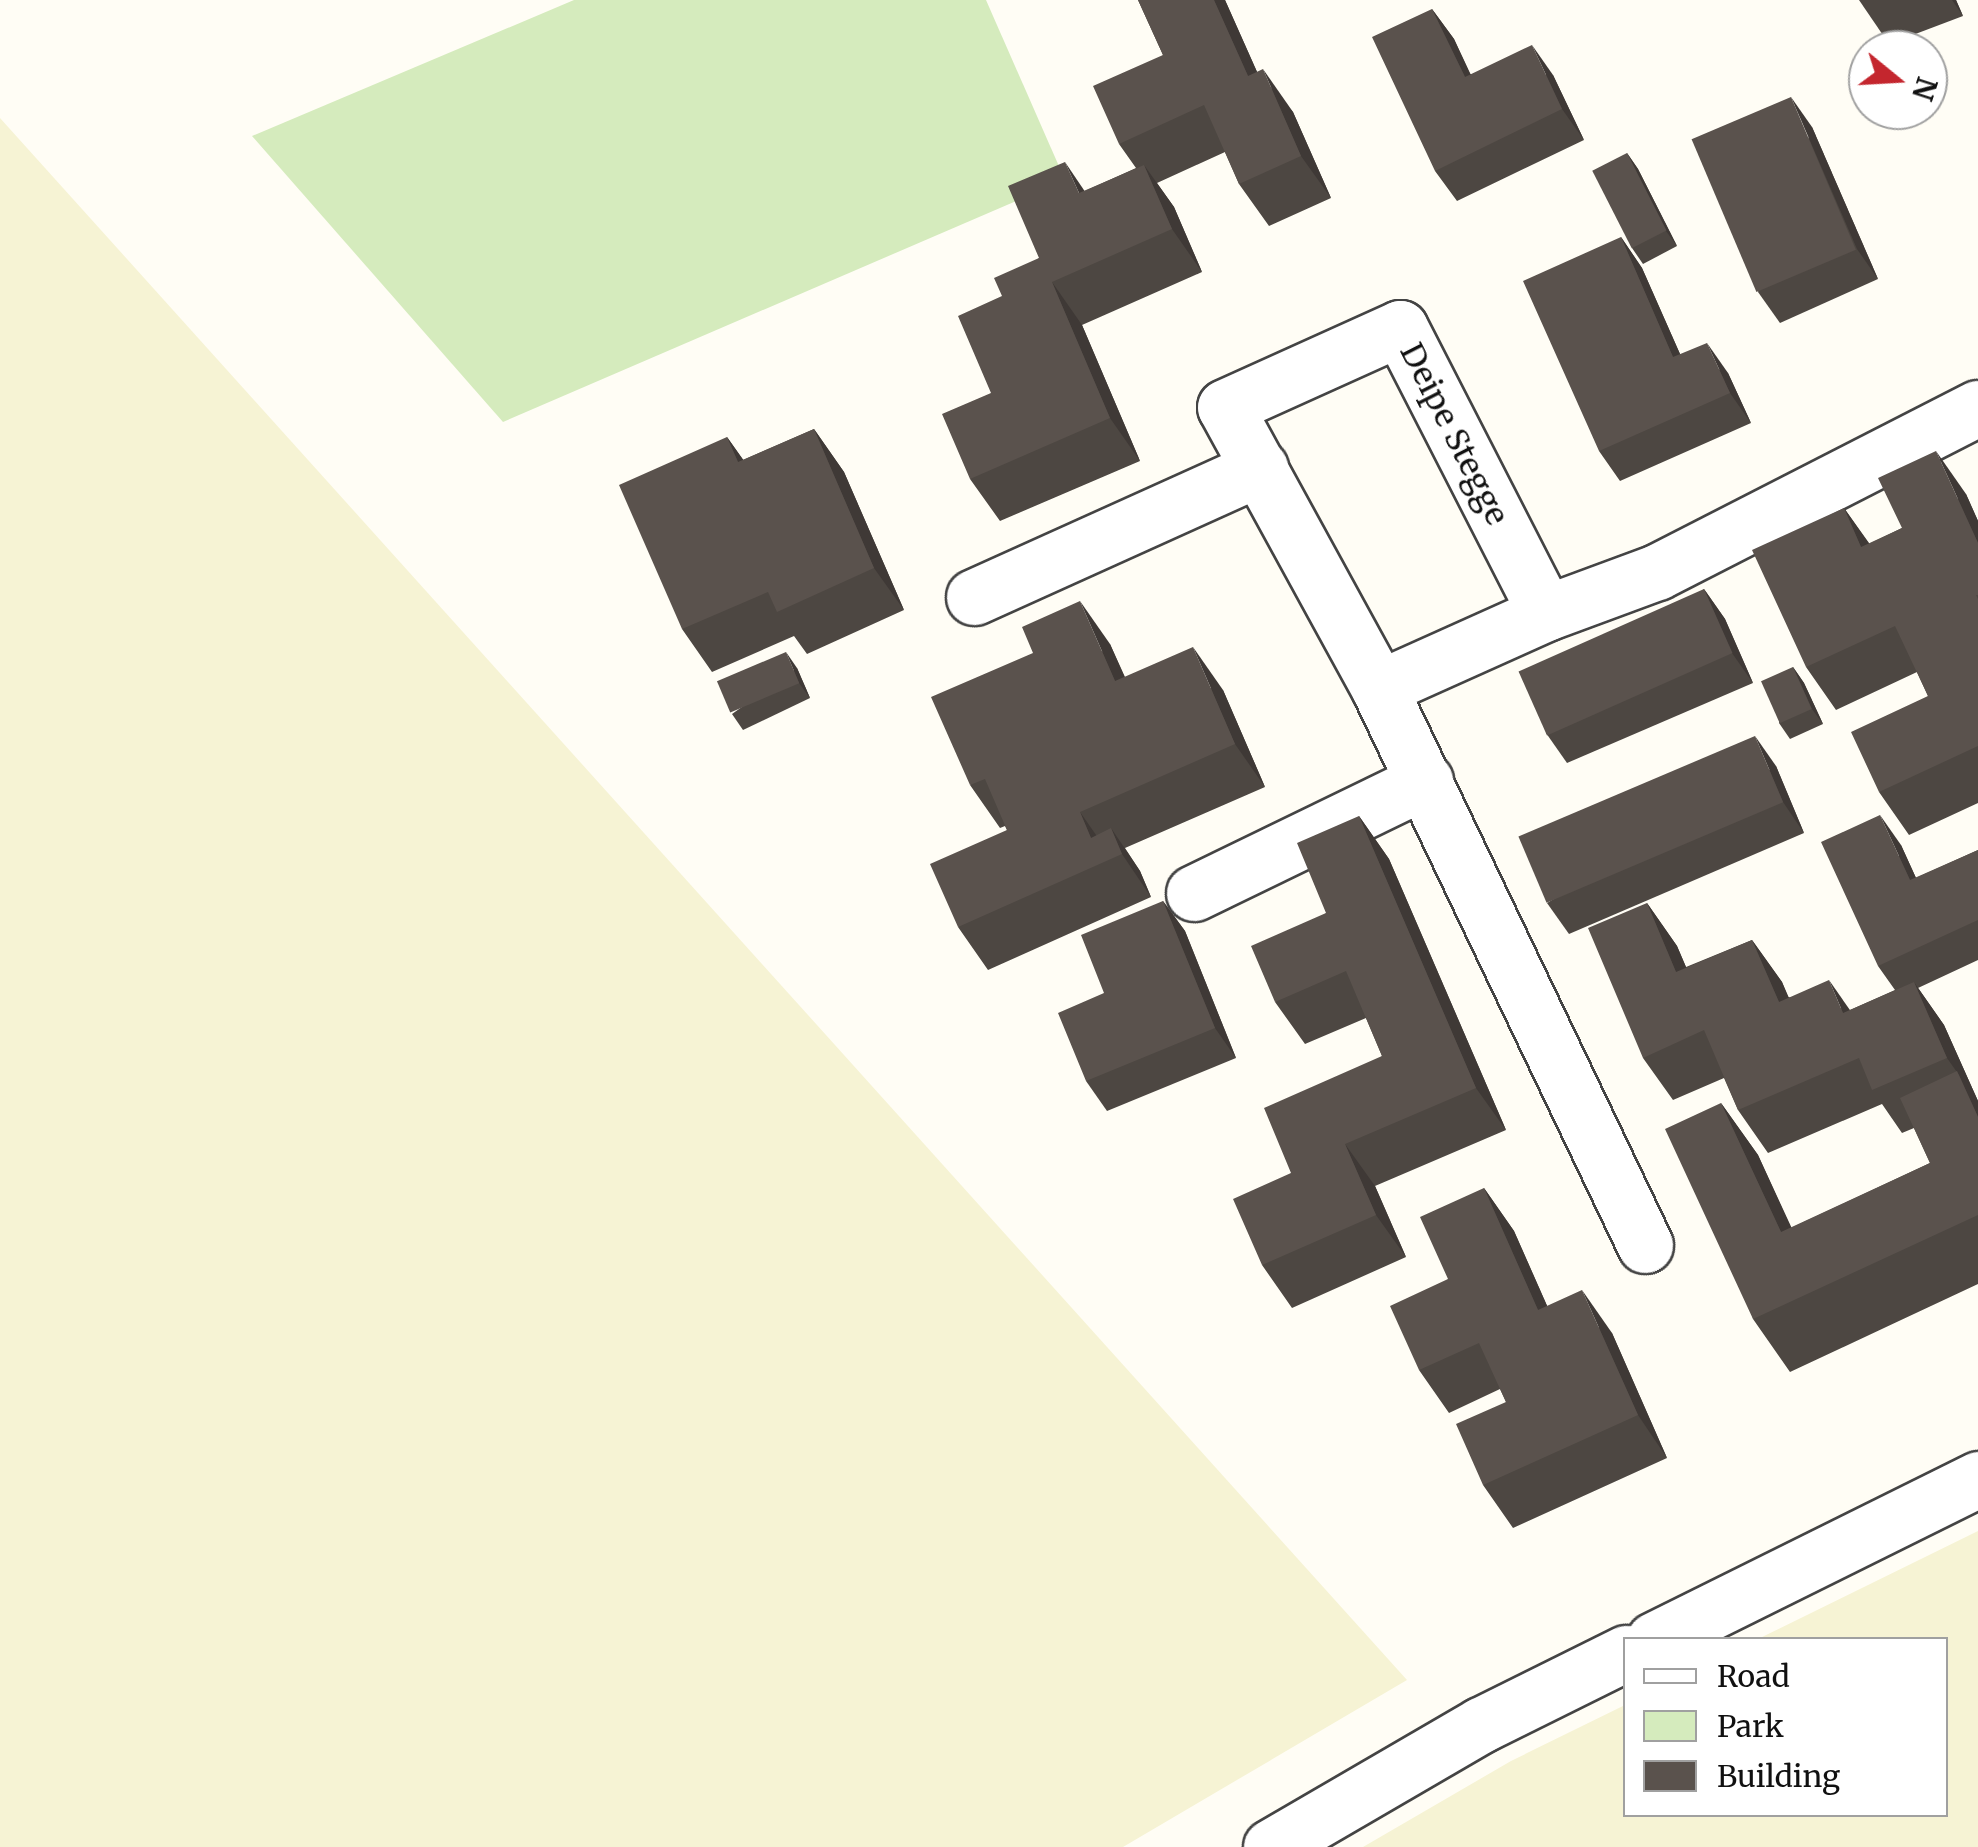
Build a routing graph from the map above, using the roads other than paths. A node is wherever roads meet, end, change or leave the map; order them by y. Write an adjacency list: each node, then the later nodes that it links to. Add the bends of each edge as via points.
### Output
1 (1978, 408): 4 (street, via 1657,572)
2 (1260, 468): 3 (street); 4 (street, Deipe Stegge, via 1225,406 1400,328); 5 (street, Deipe Stegge)
3 (974, 597)
4 (1546, 613): 5 (street)
5 (1379, 688): 6 (street, Deipe Stegge)
6 (1425, 782): 7 (street); 8 (street, Deipe Stegge)
7 (1194, 894)
8 (1645, 1245)
9 (1978, 1479): 10 (street)
10 (1660, 1637)
11 (1623, 1655): 12 (street, via 1481,1725)
12 (1272, 1847)

